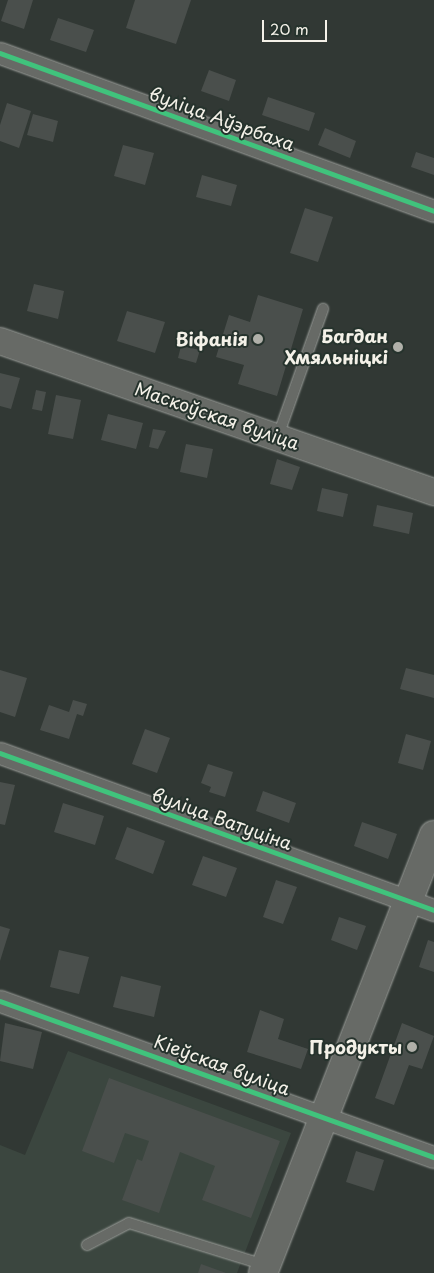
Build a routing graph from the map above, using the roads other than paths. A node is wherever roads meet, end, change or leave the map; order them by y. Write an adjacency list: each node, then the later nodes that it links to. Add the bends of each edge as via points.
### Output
1 (0, 53): 2 (street, вуліца Аўэрбаха)
2 (434, 211)
3 (323, 309): 5 (lane)
4 (0, 341): 5 (street, Маскоўская вуліца)
5 (277, 437): 6 (street, Маскоўская вуліца)
6 (434, 492)
7 (0, 753): 9 (street, вуліца Ватуціна)
8 (434, 835): 9 (main road)
9 (409, 900): 10 (street, вуліца Ватуціна); 12 (main road)
10 (434, 910)
11 (0, 1001): 12 (street, Кіеўская вуліца)
12 (324, 1118): 13 (street, Кіеўская вуліца); 15 (main road)
13 (434, 1157)
14 (87, 1245): 15 (lane, via 129,1223)
15 (264, 1269)

